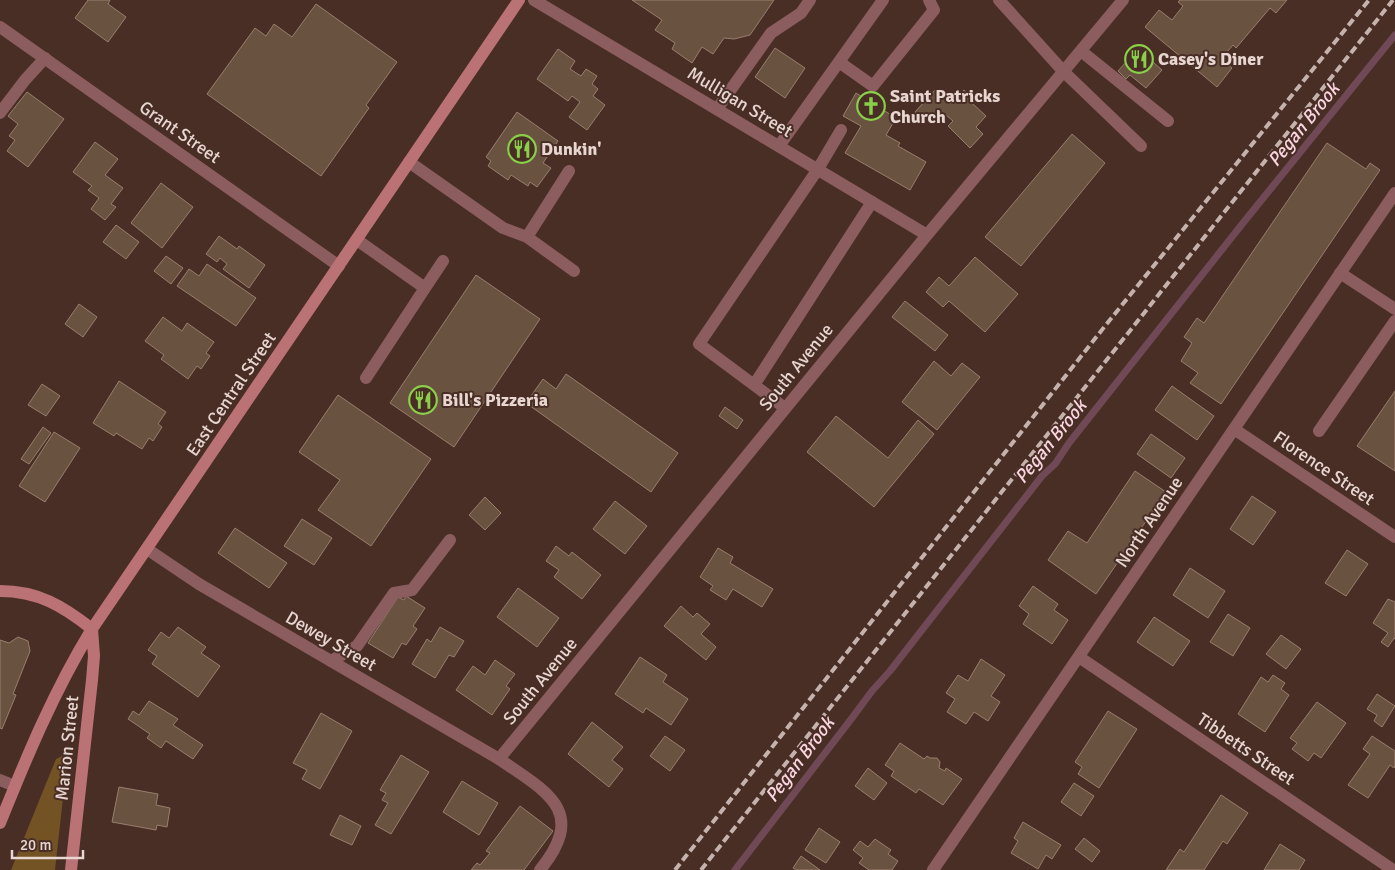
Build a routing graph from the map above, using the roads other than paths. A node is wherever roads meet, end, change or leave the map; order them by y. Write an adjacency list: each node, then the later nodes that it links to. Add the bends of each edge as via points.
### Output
1 (519, 0): 19 (main road, East Central Street)
2 (534, 0): 13 (street, Mulligan Street)
3 (810, 0): 13 (street, via 801,13 771,33)
4 (883, 0): 11 (street)
5 (929, 0): 11 (street, via 934,10 874,86)
6 (999, 0): 12 (street)
7 (1123, 0): 9 (street, South Avenue)
8 (0, 27): 10 (street, Grant Street)
9 (1081, 51): 12 (street, South Avenue); 15 (street)
10 (45, 58): 14 (street); 28 (street, Grant Street)
11 (839, 62): 17 (street)
12 (1063, 71): 18 (street); 24 (street, South Avenue)
13 (717, 109): 17 (street, Mulligan Street)
14 (0, 113)
15 (1168, 122)
16 (841, 130): 20 (street)
17 (779, 146): 20 (street, Mulligan Street)
18 (1142, 146)
19 (410, 162): 25 (street, via 503,228); 26 (main road, East Central Street)
20 (818, 169): 23 (street, Mulligan Street); 35 (street, via 699,344)
21 (569, 171): 25 (street)
22 (1395, 193): 30 (street, North Avenue)
23 (872, 202): 24 (street, Mulligan Street); 35 (street)
24 (927, 235): 36 (street, South Avenue)
25 (527, 237): 29 (street)
26 (356, 240): 28 (main road, East Central Street); 31 (street)
27 (443, 261): 31 (street)
28 (339, 266): 41 (main road, East Central Street)
29 (574, 271)
30 (1340, 273): 32 (street); 37 (street, North Avenue)
31 (425, 288): 34 (street)
32 (1395, 309)
33 (1395, 321): 38 (street)
34 (366, 378)
35 (754, 385): 36 (street)
36 (785, 408): 46 (street, South Avenue)
37 (1234, 429): 39 (street, Florence Street); 44 (street, North Avenue)
38 (1319, 431)
39 (1395, 537)
40 (450, 540): 45 (street, via 412,590 394,593 357,646)
41 (147, 549): 43 (main road, East Central Street); 45 (street, Dewey Street, via 199,584)
42 (0, 591): 43 (main road, via 31,595 56,603)
43 (92, 629): 48 (main road, East Central Street, via 51,702); 50 (main road, Marion Street, via 94,656)
44 (1079, 657): 52 (street, North Avenue); 53 (street, Tibbetts Street)
45 (330, 661): 46 (street, Dewey Street)
46 (499, 759): 51 (street, Dewey Street, via 546,793 556,804 561,817 558,845)
47 (0, 780): 48 (street)
48 (15, 786): 49 (main road, East Central Street)
49 (0, 823)
50 (72, 870)
51 (540, 870)
52 (933, 870)
53 (1393, 870)

